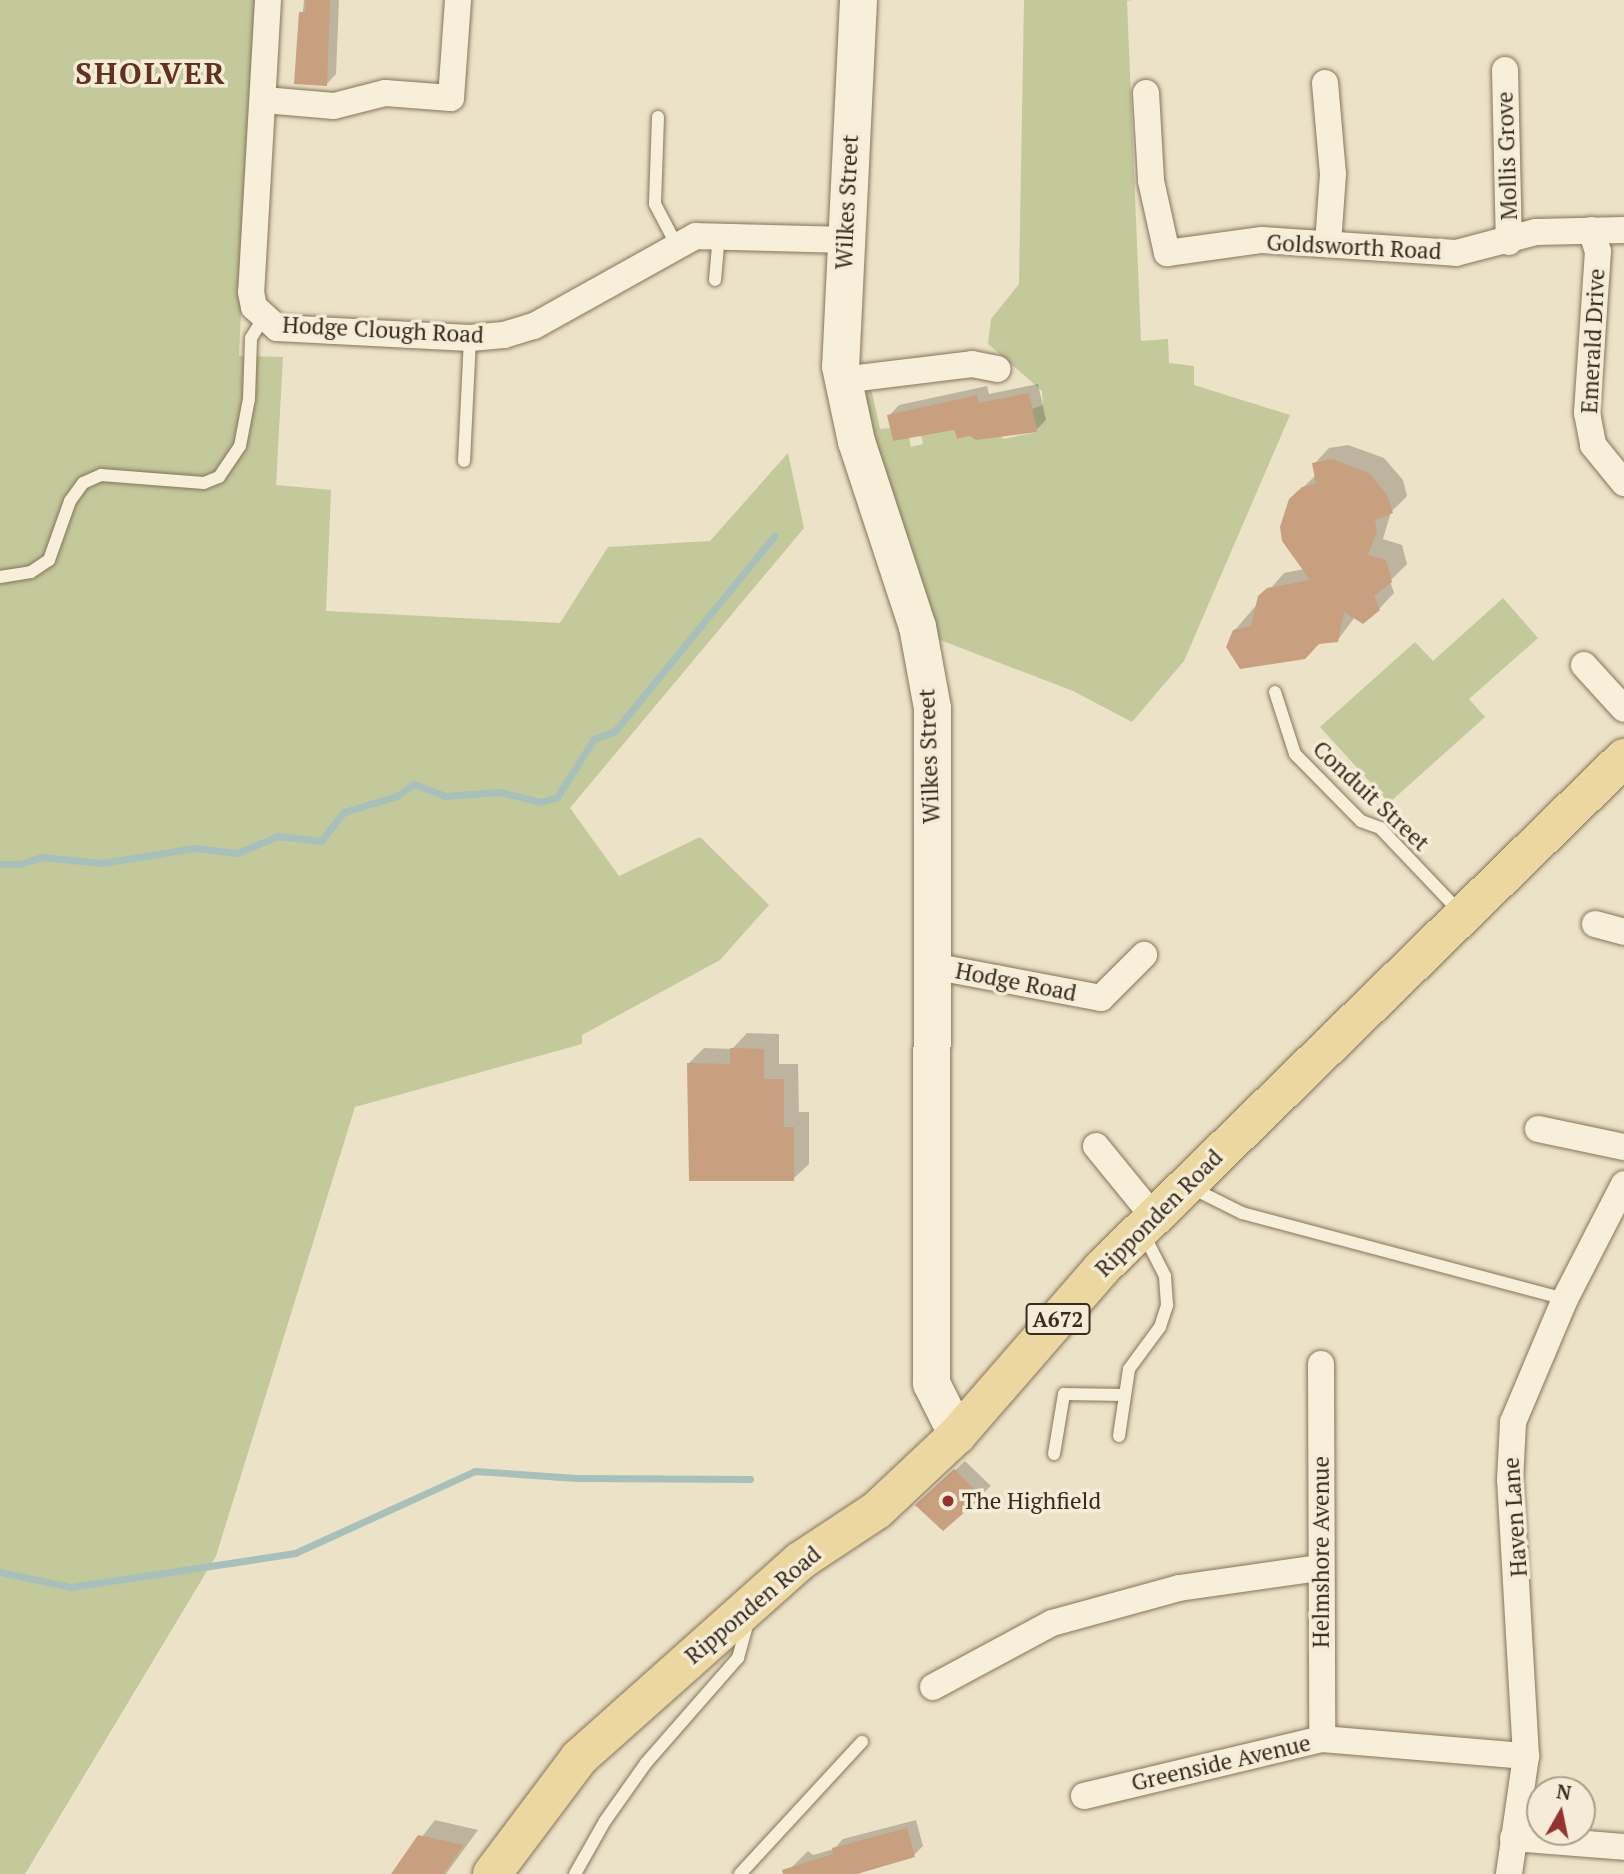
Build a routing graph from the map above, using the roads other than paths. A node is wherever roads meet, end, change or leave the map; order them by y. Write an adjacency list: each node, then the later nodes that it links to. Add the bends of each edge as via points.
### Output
1 (268, 0): 7 (street, Hodge Clough Road)
2 (458, 0): 7 (street, via 451,98 385,93 334,106)
3 (858, 0): 12 (street, Wilkes Street)
4 (1505, 70): 13 (street, Mollis Grove)
5 (1325, 83): 15 (street, via 1333,174)
6 (1146, 93): 15 (street, Goldsworth Road, via 1151,181 1167,253 1262,240)
7 (264, 100): 17 (street, Hodge Clough Road, via 250,292)
8 (658, 117): 14 (lane, via 655,204)
9 (1591, 230): 10 (street, Goldsworth Road); 13 (street, Goldsworth Road, via 1536,232); 22 (street, Emerald Drive, via 1597,262 1587,413 1593,445)
10 (1624, 230)
11 (719, 234): 12 (street, Hodge Clough Road); 14 (street, Hodge Clough Road); 16 (lane)
12 (845, 240): 20 (street, Wilkes Street)
13 (1509, 242): 15 (street, Goldsworth Road, via 1456,253)
14 (676, 244): 18 (street, Hodge Clough Road, via 534,326)
15 (1328, 244)
16 (715, 281)
17 (263, 319): 18 (street, Hodge Clough Road, via 278,328); 23 (lane, via 251,338 249,399 240,446 219,477 204,483 101,475 83,483 70,501 49,560 31,572)
18 (470, 338): 21 (lane)
19 (998, 369): 20 (street, via 972,364)
20 (842, 380): 32 (street, Wilkes Street, via 870,489 917,626 932,708)
21 (464, 461)
22 (1624, 483)
23 (0, 577)
24 (1584, 665): 26 (street)
25 (1275, 692): 28 (lane, Conduit Street, via 1295,754 1361,821 1380,828)
26 (1624, 709)
27 (1624, 758): 28 (main road, Ripponden Road / A672)
28 (1463, 915): 37 (main road, Ripponden Road / A672)
29 (1595, 924): 30 (street)
30 (1624, 932)
31 (1144, 955): 32 (street, Hodge Road, via 1101,998)
32 (932, 966): 42 (street, Wilkes Street, via 931,1383)
33 (1538, 1129): 35 (street)
34 (1096, 1146): 38 (street)
35 (1624, 1147)
36 (1624, 1184): 39 (street, Haven Lane)
37 (1186, 1185): 38 (main road, Ripponden Road / A672); 39 (lane, via 1242,1213)
38 (1147, 1224): 41 (lane, via 1165,1276 1167,1305 1160,1328 1129,1368); 42 (main road, Ripponden Road / A672)
39 (1564, 1299): 50 (street, Haven Lane, via 1519,1400 1510,1437)
40 (1321, 1364): 45 (street, Helmshore Avenue)
41 (1124, 1395): 43 (lane); 44 (lane, via 1064,1394)
42 (957, 1435): 46 (main road, Ripponden Road / A672, via 877,1510 800,1561)
43 (1119, 1436)
44 (1054, 1454)
45 (1320, 1568): 47 (street, via 1179,1588 1052,1623); 48 (street, Helmshore Avenue)
46 (751, 1604): 54 (main road, Ripponden Road / A672, via 579,1758); 55 (lane, via 747,1638 738,1658 646,1763)
47 (933, 1687)
48 (1322, 1739): 50 (street, Greenside Avenue); 51 (street, Greenside Avenue)
49 (862, 1742): 56 (lane)
50 (1527, 1756): 52 (street, Haven Lane)
51 (1084, 1796)
52 (1513, 1838): 53 (street); 57 (street, Haven Lane)
53 (1624, 1847)
54 (492, 1874)
55 (575, 1874)
56 (740, 1874)
57 (1509, 1874)

